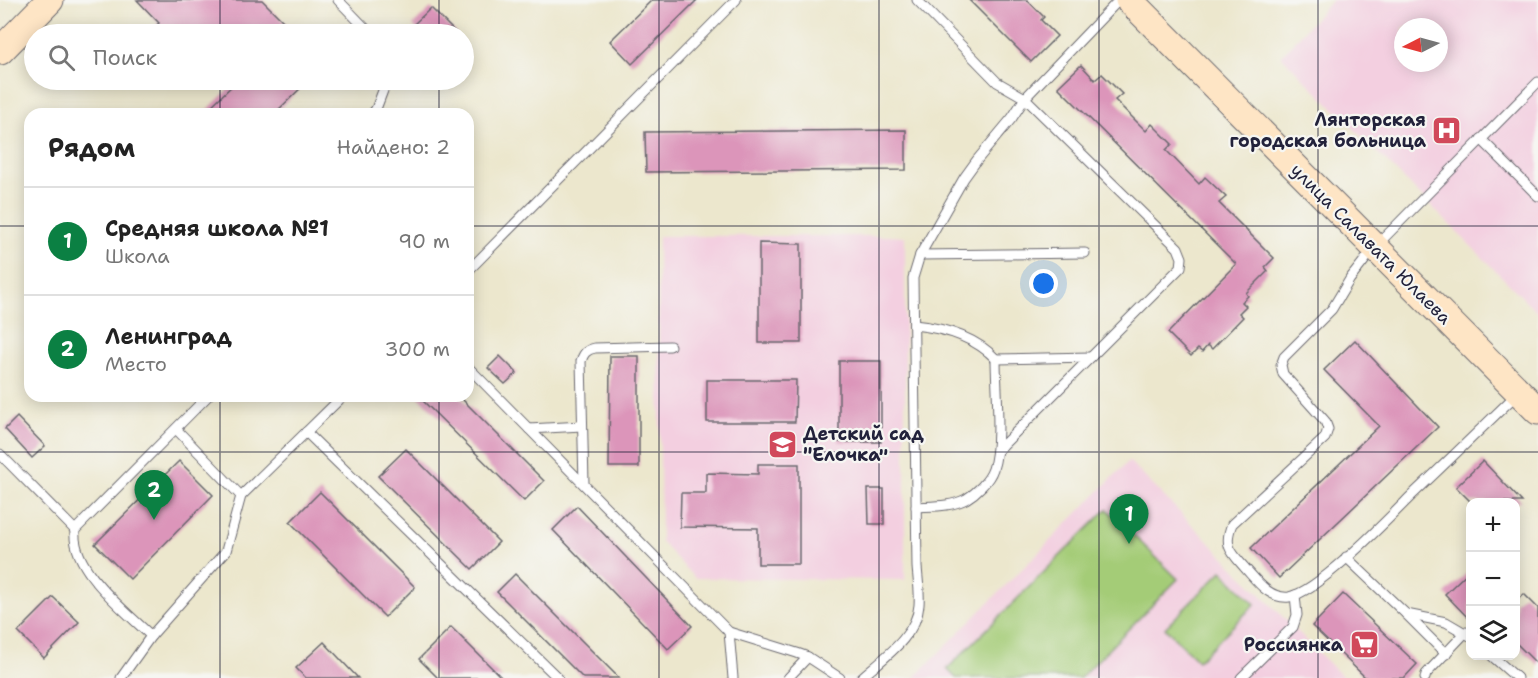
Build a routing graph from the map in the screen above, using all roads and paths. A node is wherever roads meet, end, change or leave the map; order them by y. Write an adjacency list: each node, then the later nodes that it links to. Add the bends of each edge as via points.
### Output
1 (50, 0): 6 (street)
2 (338, 0): 7 (lane)
3 (736, 0): 19 (lane)
4 (917, 0): 12 (lane, via 997,82)
5 (1131, 2): 12 (lane); 16 (street, улица Салавата Юлаева)
6 (26, 24)
7 (361, 24)
8 (24, 27): 9 (street)
9 (0, 51)
10 (1538, 82): 14 (lane)
11 (383, 90): 13 (lane)
12 (1024, 98): 18 (lane, via 964,178); 22 (lane, via 1178,248 1182,258 1181,267)
13 (376, 108)
14 (1481, 139): 15 (lane); 16 (lane)
15 (1538, 196)
16 (1375, 247): 25 (street, улица Салавата Юлаева); 39 (lane, via 1332,309 1284,357 1281,366 1283,375 1325,421 1325,438 1232,524 1228,534 1231,552 1264,588 1275,595)
17 (1085, 253): 18 (lane)
18 (920, 255): 20 (lane, via 913,278)
19 (474, 261)
20 (915, 325): 23 (lane, via 951,332 986,349); 36 (lane)
21 (670, 346): 28 (lane, via 587,349 581,362)
22 (1091, 357): 23 (lane); 32 (lane)
23 (996, 359): 32 (lane)
24 (474, 373): 30 (lane)
25 (1529, 401): 38 (lane)
26 (202, 402): 29 (lane)
27 (337, 402): 31 (lane)
28 (582, 426): 30 (lane); 34 (lane)
29 (176, 429): 35 (lane); 37 (lane)
30 (529, 429): 34 (lane)
31 (306, 432): 35 (lane); 49 (lane)
32 (997, 451): 36 (lane, via 993,471 965,500)
33 (0, 454): 37 (lane)
34 (584, 484): 41 (lane)
35 (242, 496): 43 (lane, via 226,551)
36 (916, 507): 53 (lane, via 919,607 914,623)
37 (75, 530): 43 (lane, via 74,542 87,573)
38 (1346, 557): 39 (lane); 40 (lane)
39 (1295, 595): 54 (lane, via 1297,615 1293,627)
40 (1406, 614): 42 (lane, via 1446,622); 45 (lane)
41 (729, 632): 46 (lane); 50 (lane)
42 (1466, 633)
43 (151, 636): 48 (lane)
44 (1466, 636): 45 (lane)
45 (1446, 654): 55 (lane)
46 (808, 657): 51 (lane); 52 (lane)
47 (1497, 660): 56 (lane)
48 (121, 678)
49 (558, 678)
50 (733, 678)
51 (788, 678)
52 (840, 678)
53 (861, 678)
54 (1241, 678)
55 (1425, 678)
56 (1517, 678)

